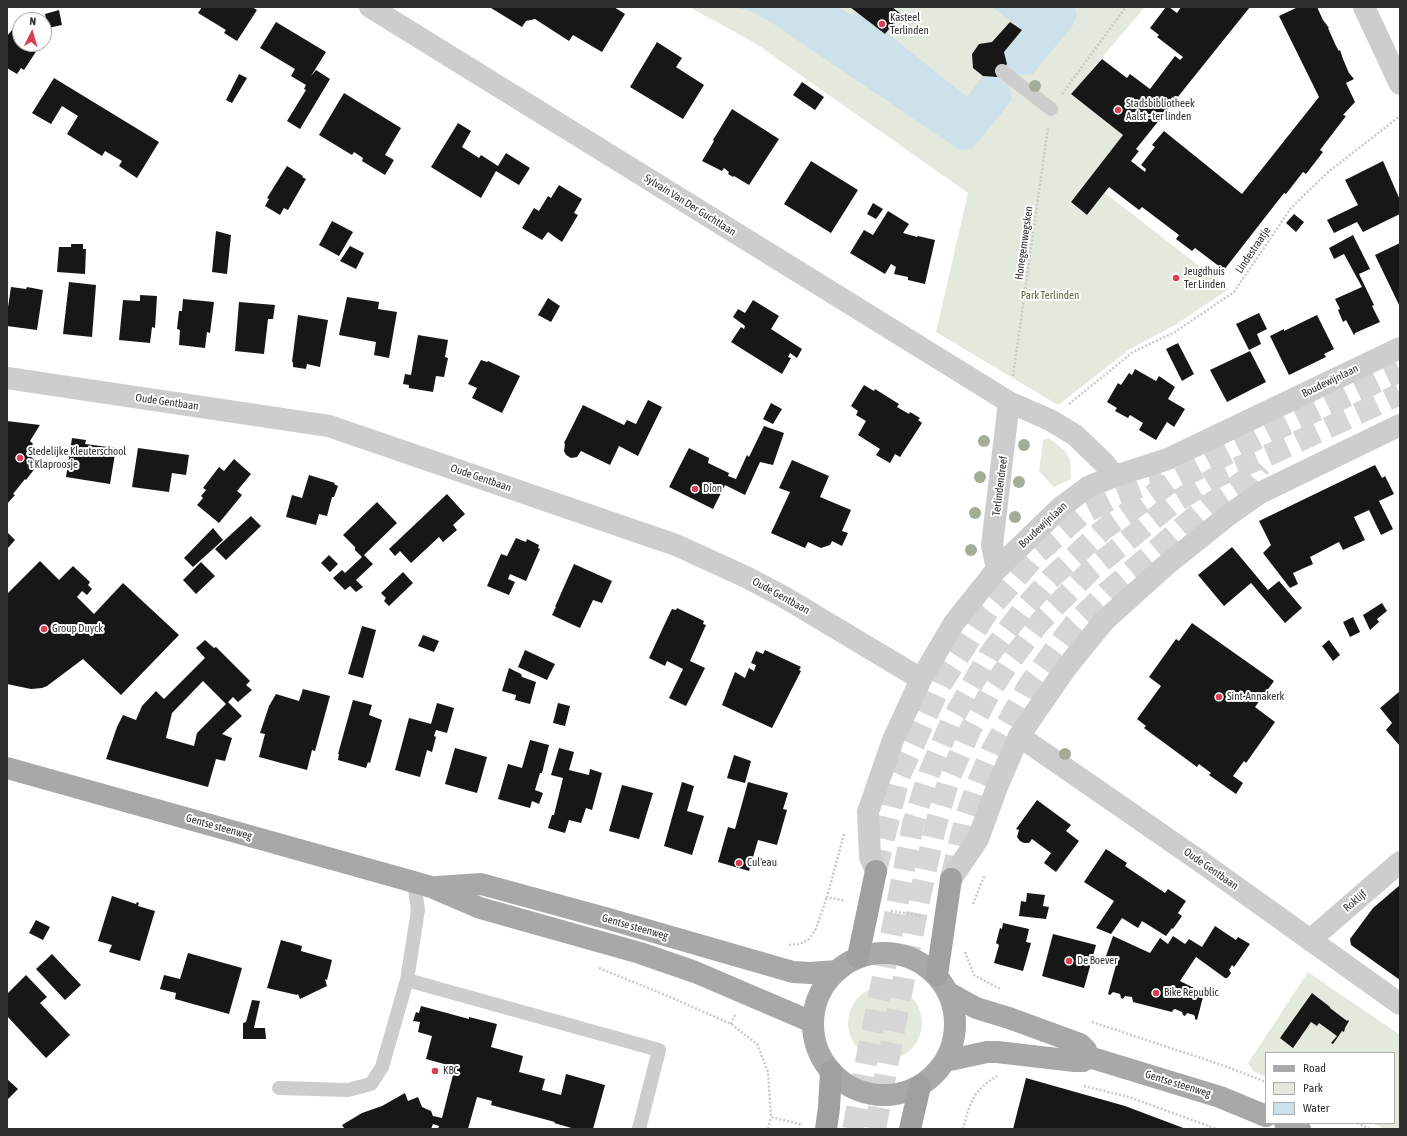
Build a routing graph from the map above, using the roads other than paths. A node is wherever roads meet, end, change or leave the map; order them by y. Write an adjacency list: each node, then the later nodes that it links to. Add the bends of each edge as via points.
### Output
1 (370, 7): 8 (street, Sylvain Van Der Guchtlaan)
2 (1364, 7): 4 (street)
3 (1002, 71): 5 (lane)
4 (1400, 84)
5 (1051, 109)
6 (1400, 348): 10 (street, Boudewijnlaan, via 1168,459)
7 (7, 378): 12 (street, Oude Gentbaan, via 329,426 676,545 784,597)
8 (1009, 402): 10 (street, Sylvain Van Der Guchtlaan, via 1050,420 1075,435); 11 (street, Terlindendreef, via 992,545)
9 (1400, 425): 13 (street, via 1260,493 1165,566 1104,621 1066,668)
10 (1115, 476): 11 (street, Boudewijnlaan, via 1088,487 1061,507)
11 (998, 569): 12 (street, Boudewijnlaan, via 954,623)
12 (921, 679): 16 (street, Boudewijnlaan, via 893,740 868,812 870,857)
13 (1019, 736): 17 (street, via 978,839); 19 (street, Oude Gentbaan)
14 (7, 768): 18 (main road, Gentse steenweg)
15 (1400, 862): 19 (street, Roklijf)
16 (876, 871): 20 (highway)
17 (951, 879): 23 (highway, via 945,921)
18 (423, 884): 21 (main road, Gentse steenweg, via 481,884 794,972); 22 (lane); 25 (main road, Gentse steenweg, via 480,908 647,955 695,972)
19 (1310, 940): 24 (street, Oude Gentbaan)
20 (858, 957): 21 (main road); 23 (main road, via 879,953 900,954 920,962)
21 (837, 971): 25 (main road, via 823,987)
22 (407, 980): 30 (lane, via 382,1067 372,1084 348,1090); 34 (lane, via 658,1050)
23 (943, 984): 26 (main road, via 976,1008 1080,1044); 27 (main road, via 954,1006 956,1020 955,1035)
24 (1400, 1004)
25 (812, 1022): 28 (main road, via 815,1042)
26 (1089, 1057): 27 (main road, Gentse steenweg, via 1083,1061 1075,1061 988,1052); 31 (main road, Gentse steenweg, via 1220,1098)
27 (945, 1061): 29 (main road)
28 (831, 1071): 29 (main road, via 846,1084 864,1092 883,1095 902,1093); 33 (highway, via 830,1108)
29 (920, 1086): 35 (highway)
30 (279, 1088)
31 (1265, 1116)
32 (1288, 1124): 36 (main road)
33 (817, 1128)
34 (639, 1129)
35 (910, 1129)
36 (1300, 1129)

